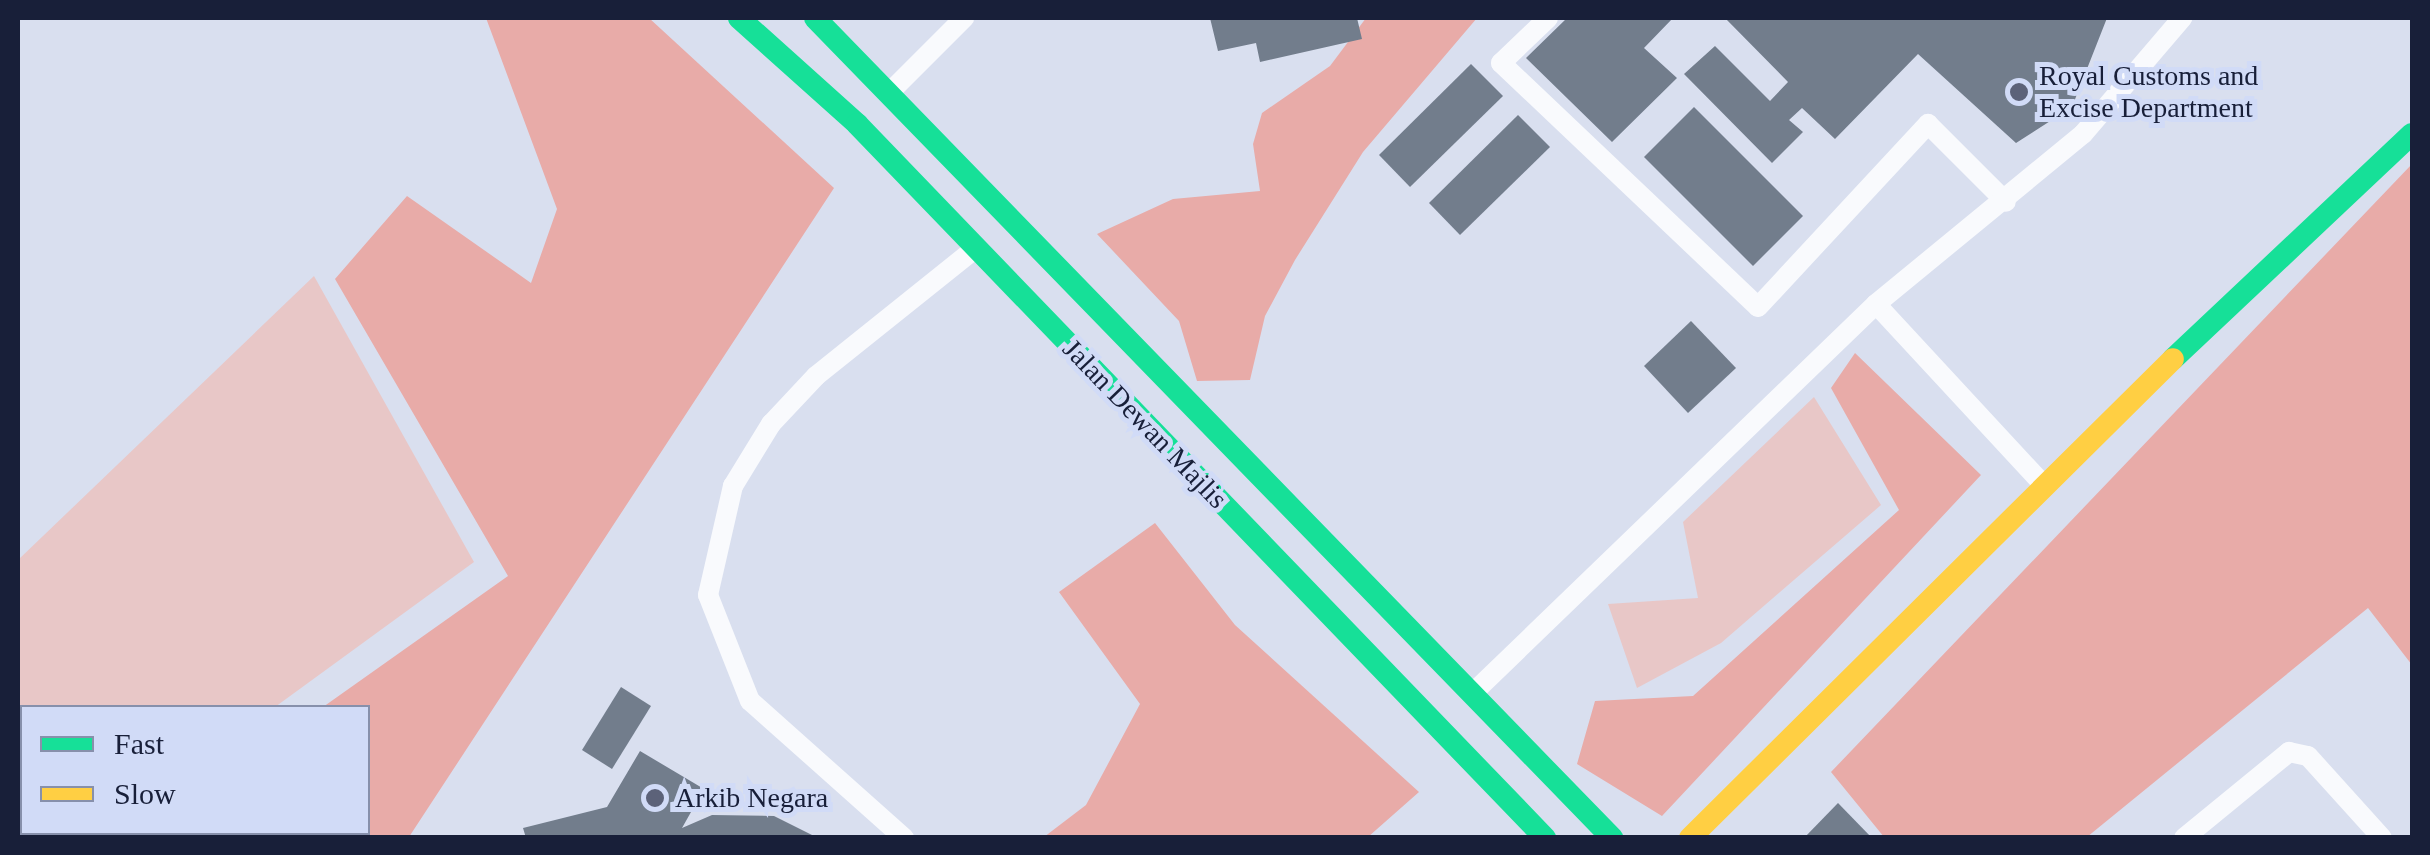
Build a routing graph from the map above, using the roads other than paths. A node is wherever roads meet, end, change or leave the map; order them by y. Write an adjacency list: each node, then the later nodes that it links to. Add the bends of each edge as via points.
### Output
1 (739, 18): 7 (street, Jalan Dewan Majlis)
2 (815, 18): 6 (street, Jalan Dewan Majlis)
3 (964, 18): 6 (lane)
4 (1548, 18): 9 (lane, via 1502,63 1758,307 1928,124)
5 (2182, 18): 9 (lane, via 2082,134)
6 (890, 92): 7 (lane); 10 (street, Jalan Dewan Majlis)
7 (857, 124): 11 (street, Jalan Dewan Majlis)
8 (2412, 134): 13 (street)
9 (2006, 202): 12 (lane)
10 (1013, 218): 11 (lane); 14 (street, Jalan Dewan Majlis)
11 (976, 248): 15 (lane, via 816,376 771,424 733,486 708,594 750,700); 16 (street, Jalan Dewan Majlis)
12 (1876, 304): 13 (lane); 14 (lane)
13 (2042, 482): 18 (street)
14 (1471, 694): 17 (street, Jalan Dewan Majlis)
15 (904, 838)
16 (1545, 838)
17 (1612, 838)
18 (1690, 838)
19 (2184, 838): 20 (lane, via 2267,760 2288,752 2308,756)
20 (2382, 838)

